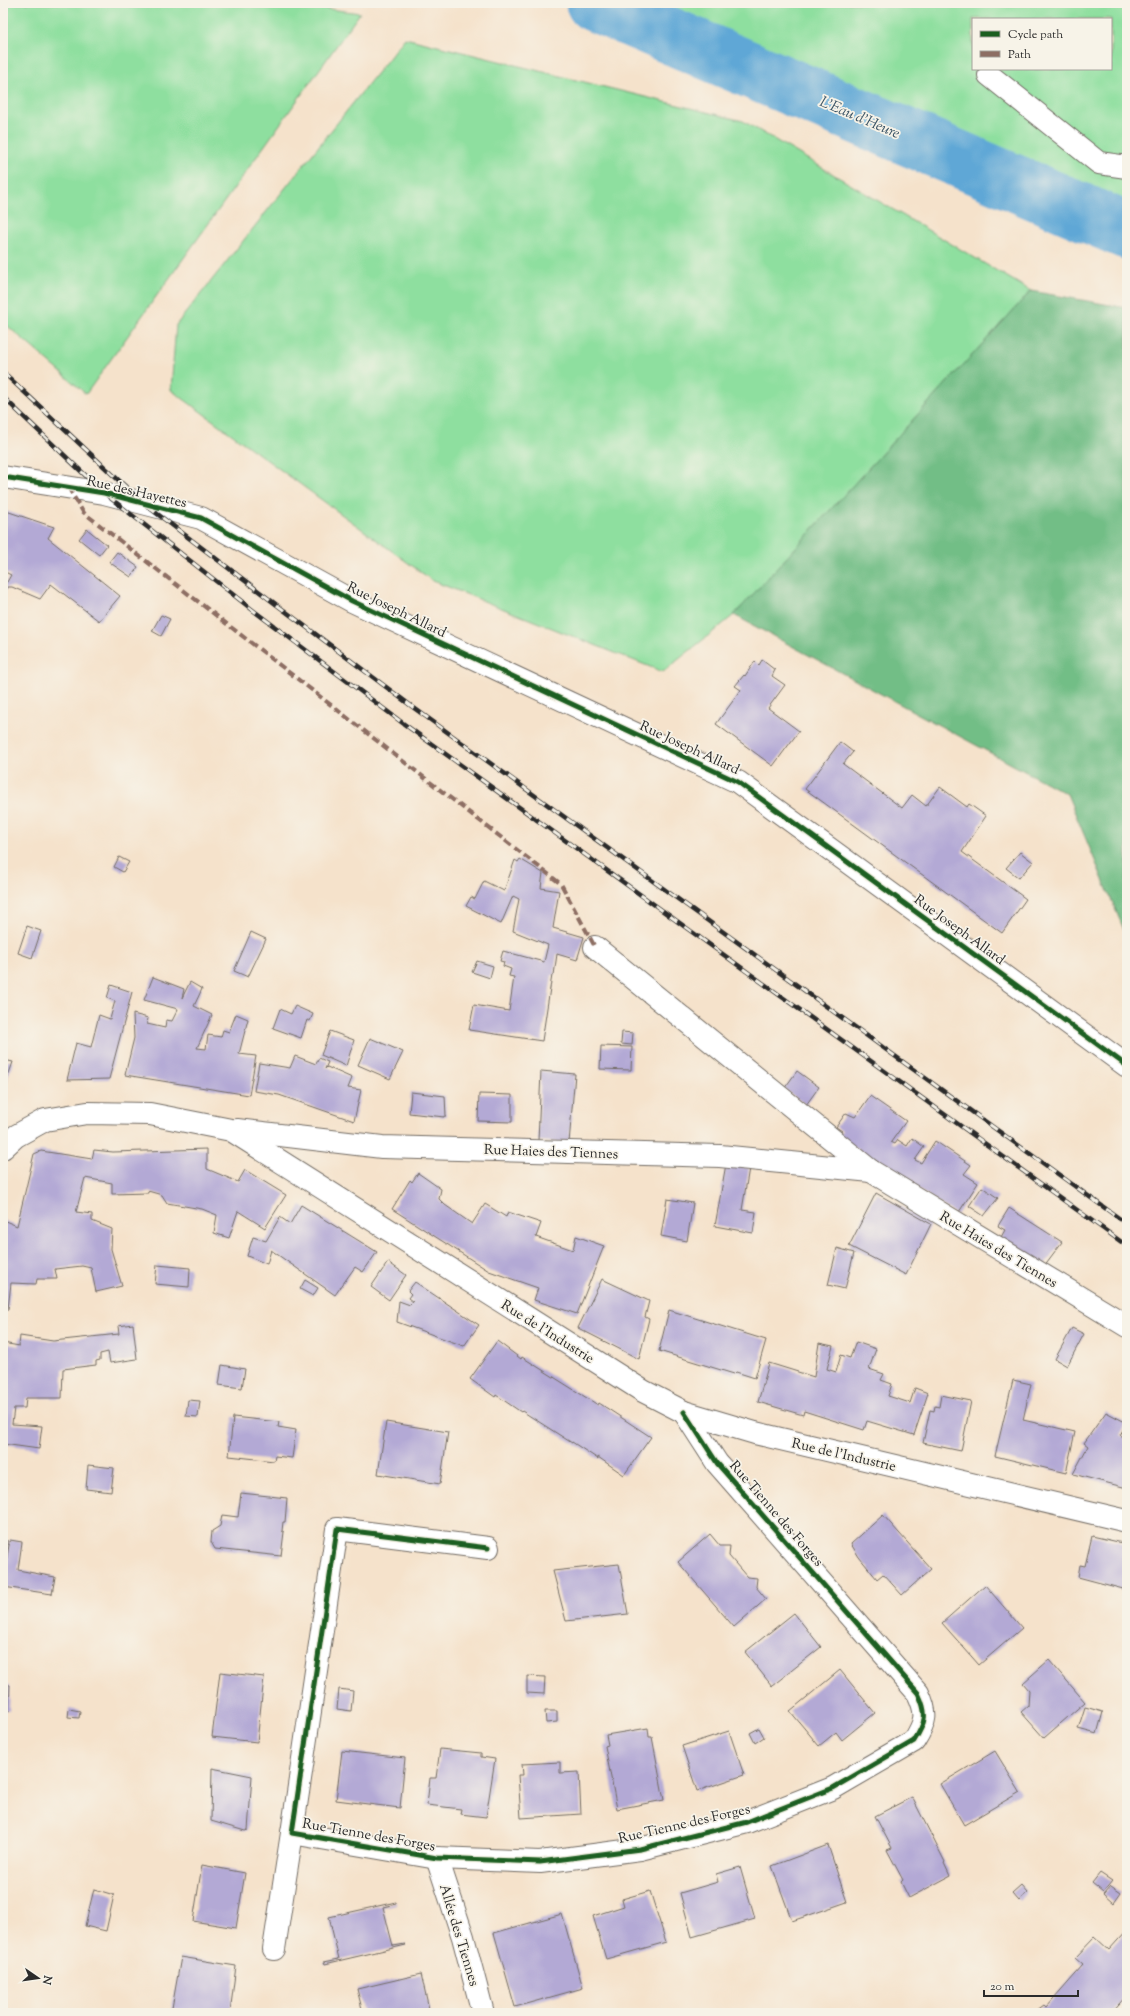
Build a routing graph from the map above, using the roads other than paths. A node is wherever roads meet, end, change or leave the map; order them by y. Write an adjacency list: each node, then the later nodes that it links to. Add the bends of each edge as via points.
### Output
1 (989, 75): 2 (street, via 1099,163)
2 (1127, 167)
3 (3, 477): 4 (street, Rue des Hayettes, via 104,493)
4 (202, 518): 6 (street, Rue Joseph Allard, via 352,601 738,782)
5 (595, 947): 9 (street, Rue Haies des Tiennes)
6 (1127, 1066)
7 (232, 1130): 8 (street, Rue de l'Industrie, via 150,1114 87,1113 45,1120 16,1136); 9 (street, Rue Haies des Tiennes, via 382,1147 720,1156); 11 (street, Rue de l'Industrie, via 636,1387)
8 (3, 1148)
9 (871, 1171): 10 (street, Rue Haies des Tiennes)
10 (1127, 1326)
11 (684, 1412): 12 (street, Rue de l'Industrie, via 755,1433); 15 (street, Rue Tienne des Forges, via 717,1463 918,1693 924,1704 922,1728 914,1741 833,1788 747,1822 640,1848 540,1862)
12 (1127, 1521)
13 (488, 1548): 14 (street, Rue Tienne des Forges, via 337,1529)
14 (292, 1833): 15 (street, Rue Tienne des Forges); 16 (street)
15 (436, 1858): 17 (street, Allée des Tiennes)
16 (274, 1949)
17 (483, 2013)

